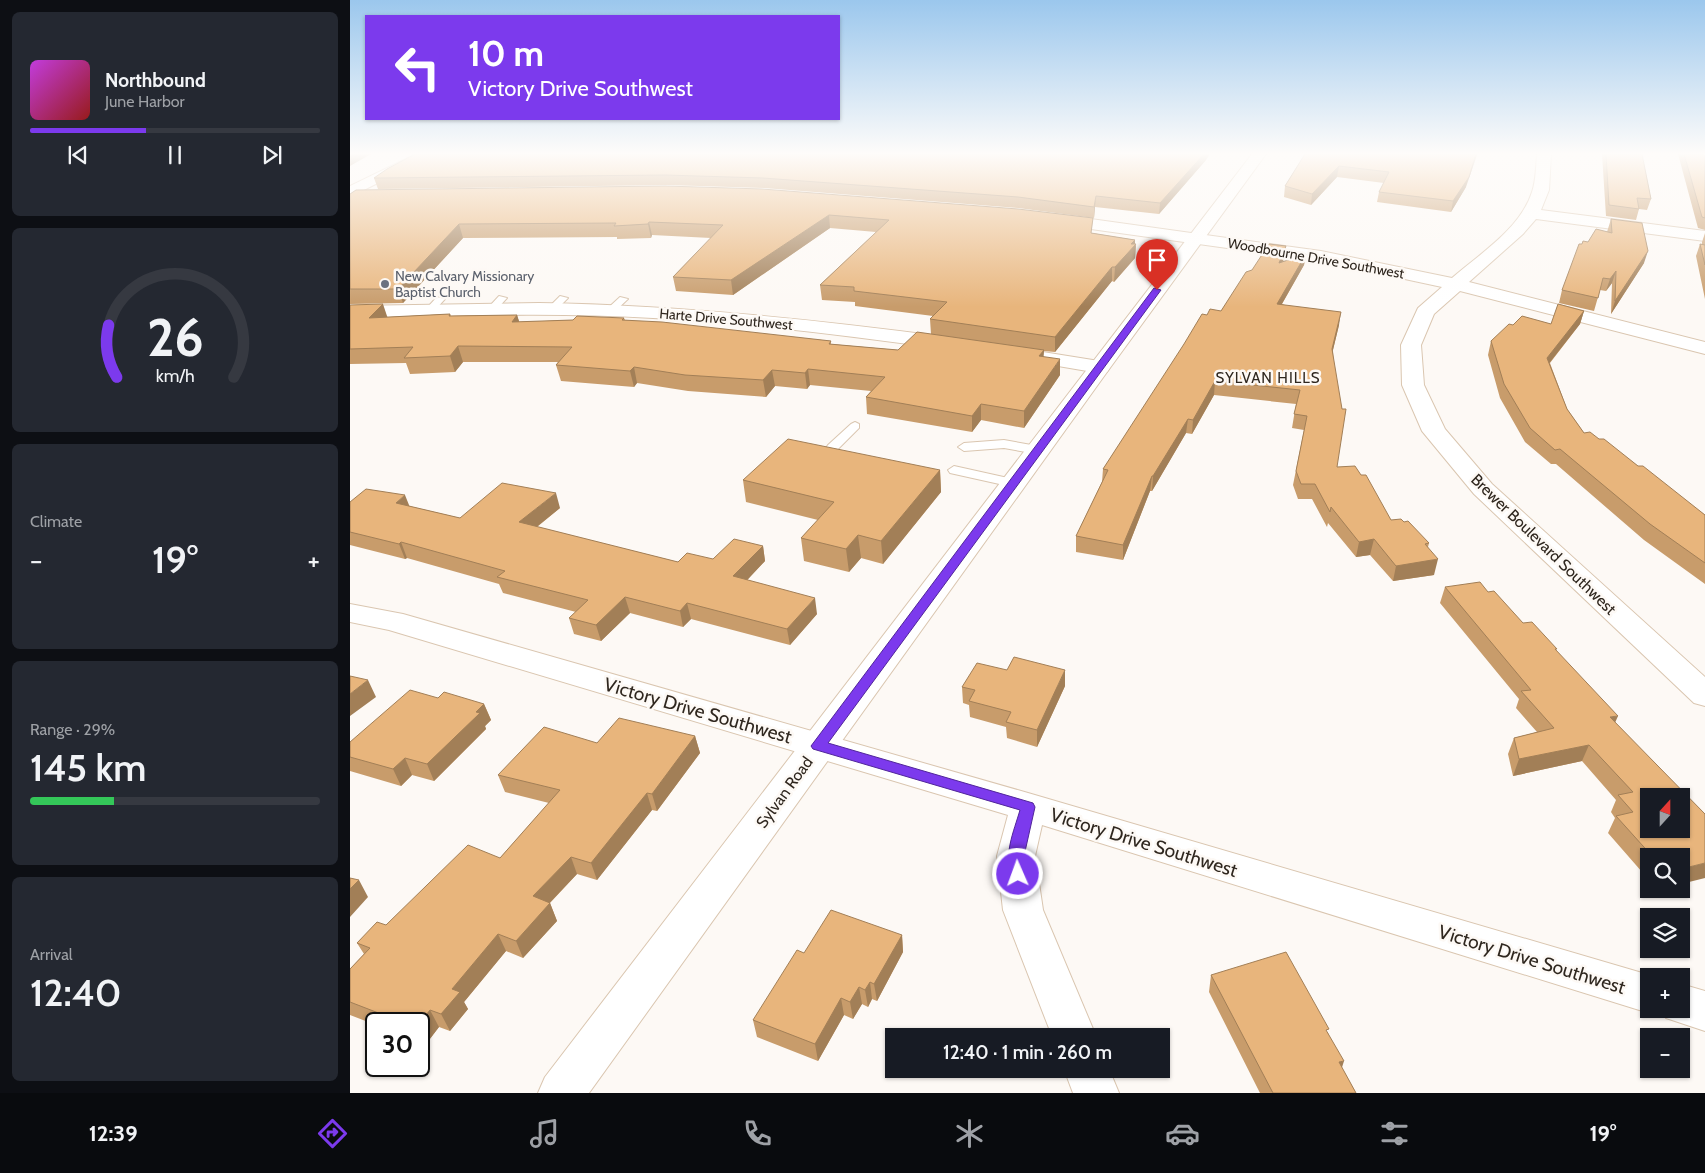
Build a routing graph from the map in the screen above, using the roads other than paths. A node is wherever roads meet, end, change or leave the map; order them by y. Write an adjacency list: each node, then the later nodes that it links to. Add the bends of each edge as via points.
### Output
1 (1221, 205): 6 (street, Sylvan Road)
2 (1535, 205): 3 (street, Brewer Boulevard Southwest)
3 (1532, 213): 5 (street); 7 (street, Brewer Boulevard Southwest)
4 (1038, 217): 6 (street, Woodbourne Drive Southwest)
5 (1705, 236)
6 (1196, 238): 7 (street, Woodbourne Drive Southwest, via 1321,256); 12 (street, Sylvan Road)
7 (1454, 284): 10 (street, Woodbourne Drive Southwest); 20 (street, Brewer Boulevard Southwest, via 1426,312 1411,345 1412,385 1434,431 1483,489)
8 (350, 312): 9 (street, Harte Drive Southwest, via 435,305 617,305)
9 (966, 346)
10 (1705, 348)
11 (1002, 351): 12 (street)
12 (1098, 367): 16 (street, Sylvan Road)
13 (855, 426): 15 (lane)
14 (964, 447): 16 (lane, via 1004,444)
15 (832, 448)
16 (1038, 450): 18 (street, Sylvan Road)
17 (954, 470): 18 (lane)
18 (1013, 483): 21 (street, Sylvan Road)
19 (350, 612): 21 (street, Victory Drive Southwest, via 392,621)
20 (1705, 694)
21 (818, 746): 22 (street, Victory Drive Southwest); 28 (street, Sylvan Road)
22 (1028, 807): 23 (street, Victory Drive Southwest); 26 (street, via 1016,856 1024,910)
23 (1640, 991)
24 (1690, 1007): 25 (street)
25 (1705, 1011)
26 (1071, 1028)
27 (1090, 1078): 29 (street)
28 (561, 1093)
29 (1096, 1093)

